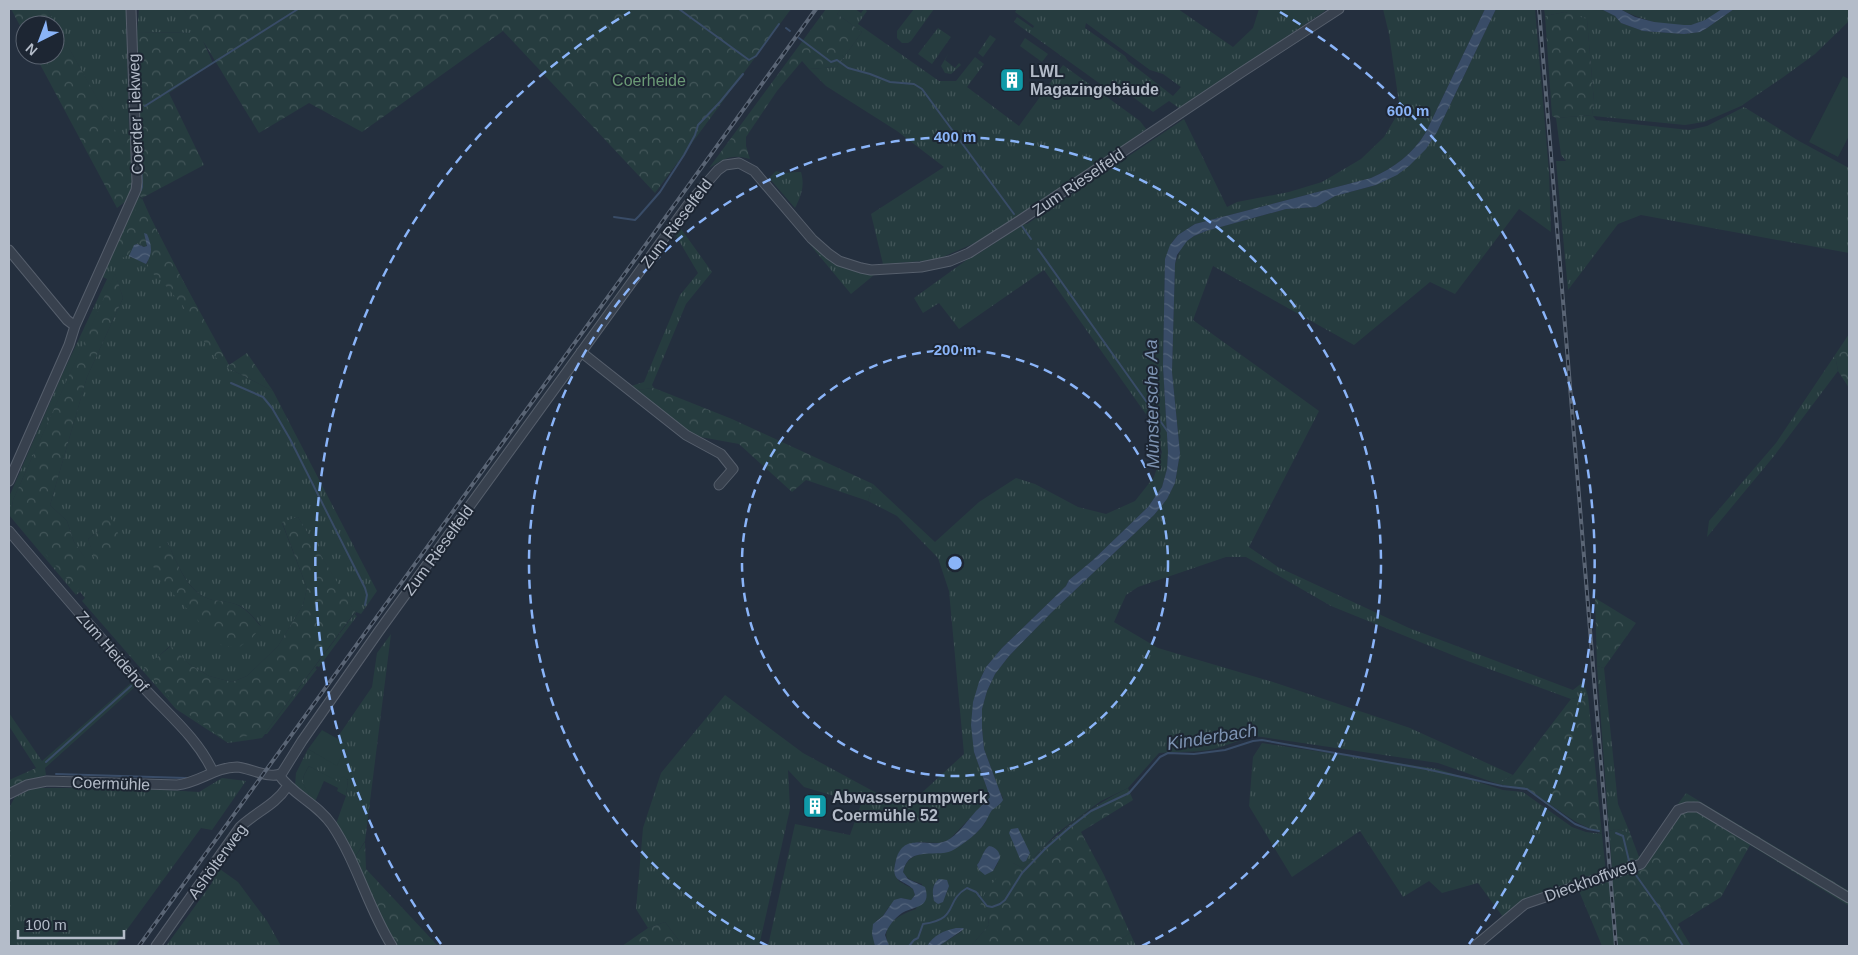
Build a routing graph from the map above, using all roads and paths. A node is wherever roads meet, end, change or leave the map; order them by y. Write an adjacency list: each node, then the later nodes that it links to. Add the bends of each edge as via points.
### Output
1 (131, 9): 4 (street, Coerder Liekweg, via 136,190)
2 (1339, 9): 5 (street, Zum Rieselfeld, via 1012,226 969,253 943,263 871,270 840,261 820,247 754,171 739,163 725,165 690,202)
3 (9, 250): 4 (street)
4 (75, 326): 6 (street, Coerder Liekweg)
5 (581, 352): 7 (street, via 686,435 721,454 733,469); 10 (street, Zum Rieselfeld)
6 (9, 481)
7 (720, 485)
8 (9, 531): 9 (street, Zum Heidehof, via 163,709 200,747)
9 (213, 772): 10 (street, via 238,767); 12 (street, Coermühle, via 183,785 47,781 27,785)
10 (279, 775): 11 (street)
11 (288, 786): 14 (street, Ashölterweg, via 280,798 240,827); 15 (street, via 330,823)
12 (9, 794)
13 (1849, 898): 16 (street, Dieckhoffweg, via 1698,807 1687,807 1678,810 1640,864 1525,904)
14 (156, 946)
15 (392, 946)
16 (1475, 946)

